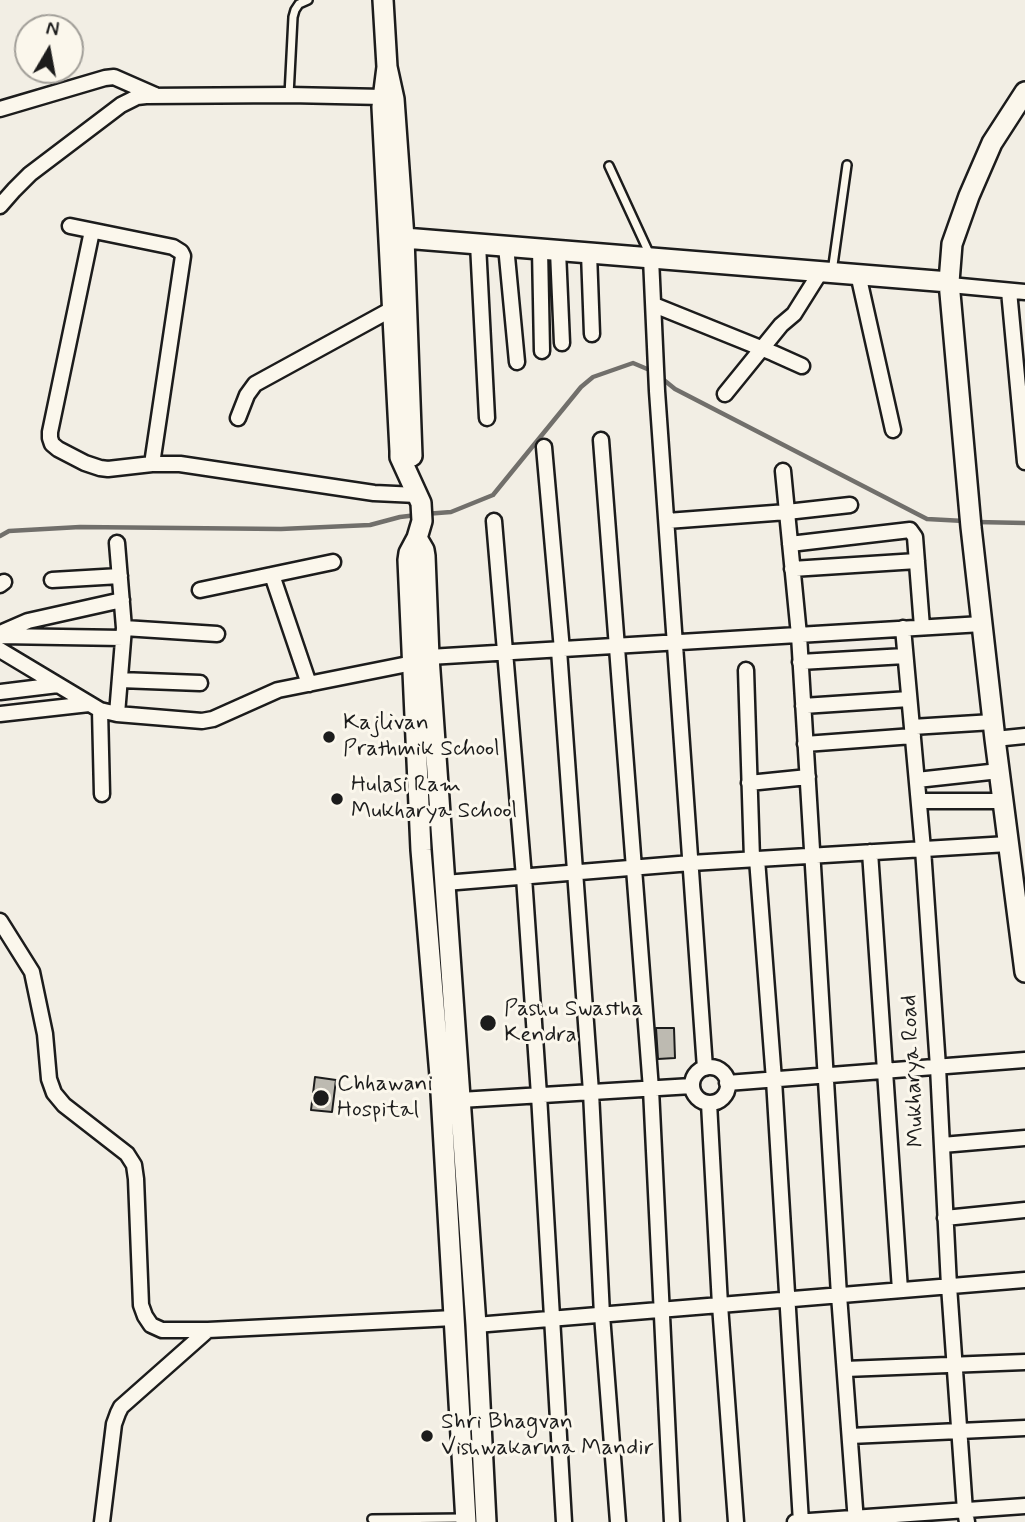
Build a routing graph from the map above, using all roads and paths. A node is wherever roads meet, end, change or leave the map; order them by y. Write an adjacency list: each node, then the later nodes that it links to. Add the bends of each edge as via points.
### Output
1 (308, 0): 5 (lane, via 299,4 293,17)
2 (383, 0): 3 (main road)
3 (387, 67): 7 (main road); 14 (main road, via 394,99)
4 (1025, 92): 22 (main road, via 992,143 969,196 952,244)
5 (289, 95): 6 (street); 7 (street)
6 (157, 96): 8 (street, via 114,77); 11 (street, via 137,97 121,105 30,174)
7 (383, 97): 26 (main road)
8 (0, 109)
9 (847, 165): 20 (lane)
10 (609, 166): 19 (lane)
11 (0, 206)
12 (71, 226): 13 (street)
13 (92, 231): 40 (street, via 173,247 183,256); 40 (street, via 50,438 58,449 92,466 108,469)
14 (404, 238): 15 (main road); 43 (main road)
15 (478, 244): 16 (main road); 35 (street)
16 (506, 246): 17 (main road); 31 (street)
17 (549, 250): 18 (main road); 28 (street); 29 (street)
18 (589, 253): 19 (main road); 27 (street)
19 (651, 258): 20 (main road); 25 (street)
20 (827, 272): 21 (main road); 30 (street, via 781,325)
21 (858, 274): 22 (main road); 36 (street)
22 (950, 284): 23 (street); 57 (main road)
23 (1009, 291): 24 (street); 39 (street)
24 (1025, 292)
25 (654, 305): 30 (street); 46 (street)
26 (392, 309): 34 (street, via 256,384); 43 (main road, via 400,457)
27 (592, 334)
28 (562, 343)
29 (542, 351)
30 (768, 351): 32 (street); 33 (street)
31 (517, 362)
32 (802, 366)
33 (725, 394)
34 (238, 418)
35 (487, 418)
36 (893, 429)
37 (601, 440): 65 (street)
38 (544, 447): 67 (street)
39 (1025, 462)
40 (152, 464): 43 (street, via 180,464 374,493)
41 (783, 471): 44 (street)
42 (850, 505): 44 (street)
43 (418, 508): 70 (main road, via 424,550)
44 (787, 512): 46 (street); 48 (street)
45 (494, 521): 68 (street)
46 (667, 521): 64 (street)
47 (117, 543): 53 (street)
48 (790, 544): 49 (street, via 906,530 915,537); 51 (street)
49 (916, 561): 51 (street); 58 (street)
50 (333, 562): 52 (street)
51 (792, 569): 63 (street)
52 (272, 575): 55 (street); 75 (street)
53 (120, 576): 54 (street); 56 (street)
54 (52, 580)
55 (200, 590)
56 (122, 600): 60 (street); 62 (street, via 29,621)
57 (982, 624): 58 (street); 83 (main road)
58 (922, 627): 59 (street)
59 (903, 628): 63 (street); 69 (street, Mukharya Road)
60 (124, 633): 61 (street); 62 (street); 73 (street)
61 (217, 634)
62 (0, 635)
63 (799, 635): 64 (street); 71 (street)
64 (675, 643): 65 (street); 99 (street)
65 (618, 646): 67 (street); 100 (street)
66 (0, 650): 76 (street)
67 (561, 650): 68 (street); 101 (street)
68 (504, 653): 70 (street); 102 (street)
69 (905, 656): 71 (street); 78 (street, Mukharya Road)
70 (421, 660): 75 (street); 103 (main road); 132 (main road, via 421,850)
71 (800, 662): 79 (street)
72 (746, 670): 90 (street)
73 (120, 680): 74 (street); 81 (street)
74 (200, 683)
75 (309, 684): 81 (street, via 278,690 207,720)
76 (58, 685): 77 (street); 80 (street)
77 (0, 692)
78 (909, 699): 79 (street); 84 (street, Mukharya Road)
79 (803, 706): 86 (street)
80 (94, 707): 81 (street); 82 (street); 91 (street)
81 (117, 714)
82 (0, 715)
83 (994, 730): 84 (street); 85 (street); 87 (main road)
84 (912, 732): 86 (street); 89 (street, Mukharya Road)
85 (1025, 736)
86 (806, 744): 88 (street)
87 (999, 771): 89 (street); 92 (main road)
88 (808, 777): 90 (street); 97 (street)
89 (917, 780): 93 (street, Mukharya Road)
90 (750, 783): 98 (street)
91 (102, 794)
92 (1003, 801): 93 (street); 94 (main road)
93 (919, 802): 95 (street, Mukharya Road)
94 (1008, 844): 95 (street); 104 (main road)
95 (923, 849): 96 (street); 108 (street, Mukharya Road)
96 (870, 852): 97 (street); 110 (street)
97 (812, 856): 98 (street); 111 (street)
98 (754, 859): 99 (street); 112 (street)
99 (691, 863): 100 (street); 109 (street)
100 (635, 867): 101 (street); 115 (street)
101 (576, 872): 102 (street); 116 (street)
102 (524, 877): 103 (street); 117 (street)
103 (445, 883): 118 (main road)
104 (1021, 904): 106 (main road)
105 (0, 921): 135 (street, via 32,972 54,1093 134,1165 145,1316 162,1330)
106 (1025, 972)
107 (1025, 1060): 108 (street)
108 (938, 1067): 110 (street); 121 (street, Mukharya Road)
109 (705, 1068): 113 (street, via 722,1072); 114 (street, via 695,1074)
110 (886, 1071): 111 (street); 126 (street)
111 (825, 1076): 112 (street); 127 (street)
112 (774, 1080): 113 (street); 128 (street)
113 (727, 1083): 119 (street, via 724,1095)
114 (692, 1086): 115 (street); 119 (street, via 697,1097)
115 (651, 1088): 116 (street); 130 (street)
116 (591, 1092): 117 (street); 131 (street)
117 (539, 1095): 118 (street); 133 (street)
118 (460, 1100): 134 (main road)
119 (709, 1103): 129 (street)
120 (1025, 1138): 121 (street)
121 (942, 1145): 123 (street, Mukharya Road)
122 (1025, 1210): 123 (street)
123 (945, 1217): 125 (street, Mukharya Road)
124 (1025, 1280): 125 (street)
125 (949, 1286): 126 (street); 137 (street, Mukharya Road)
126 (900, 1290): 127 (street)
127 (839, 1295): 128 (street); 138 (street)
128 (788, 1300): 129 (street); 154 (street)
129 (720, 1305): 130 (street); 152 (street)
130 (661, 1310): 131 (street); 151 (street)
131 (602, 1315): 133 (street); 150 (street)
132 (454, 1318): 135 (street); 145 (main road)
133 (553, 1319): 134 (street); 149 (street)
134 (476, 1325): 148 (main road)
135 (208, 1330): 147 (street, via 121,1407 114,1424)
136 (1025, 1362): 137 (street)
137 (954, 1366): 138 (street); 140 (street, Mukharya Road)
138 (845, 1369): 141 (street)
139 (1025, 1428): 140 (street)
140 (959, 1432): 141 (street); 143 (street, Mukharya Road)
141 (849, 1436): 146 (street)
142 (1025, 1506): 143 (street)
143 (966, 1516): 146 (street)
144 (372, 1520): 145 (lane)
145 (466, 1520)
146 (856, 1520): 154 (street)
147 (102, 1522)
148 (486, 1522)
149 (564, 1522)
150 (618, 1522)
151 (672, 1522)
152 (736, 1522)
153 (793, 1522): 154 (street)
154 (801, 1522)

